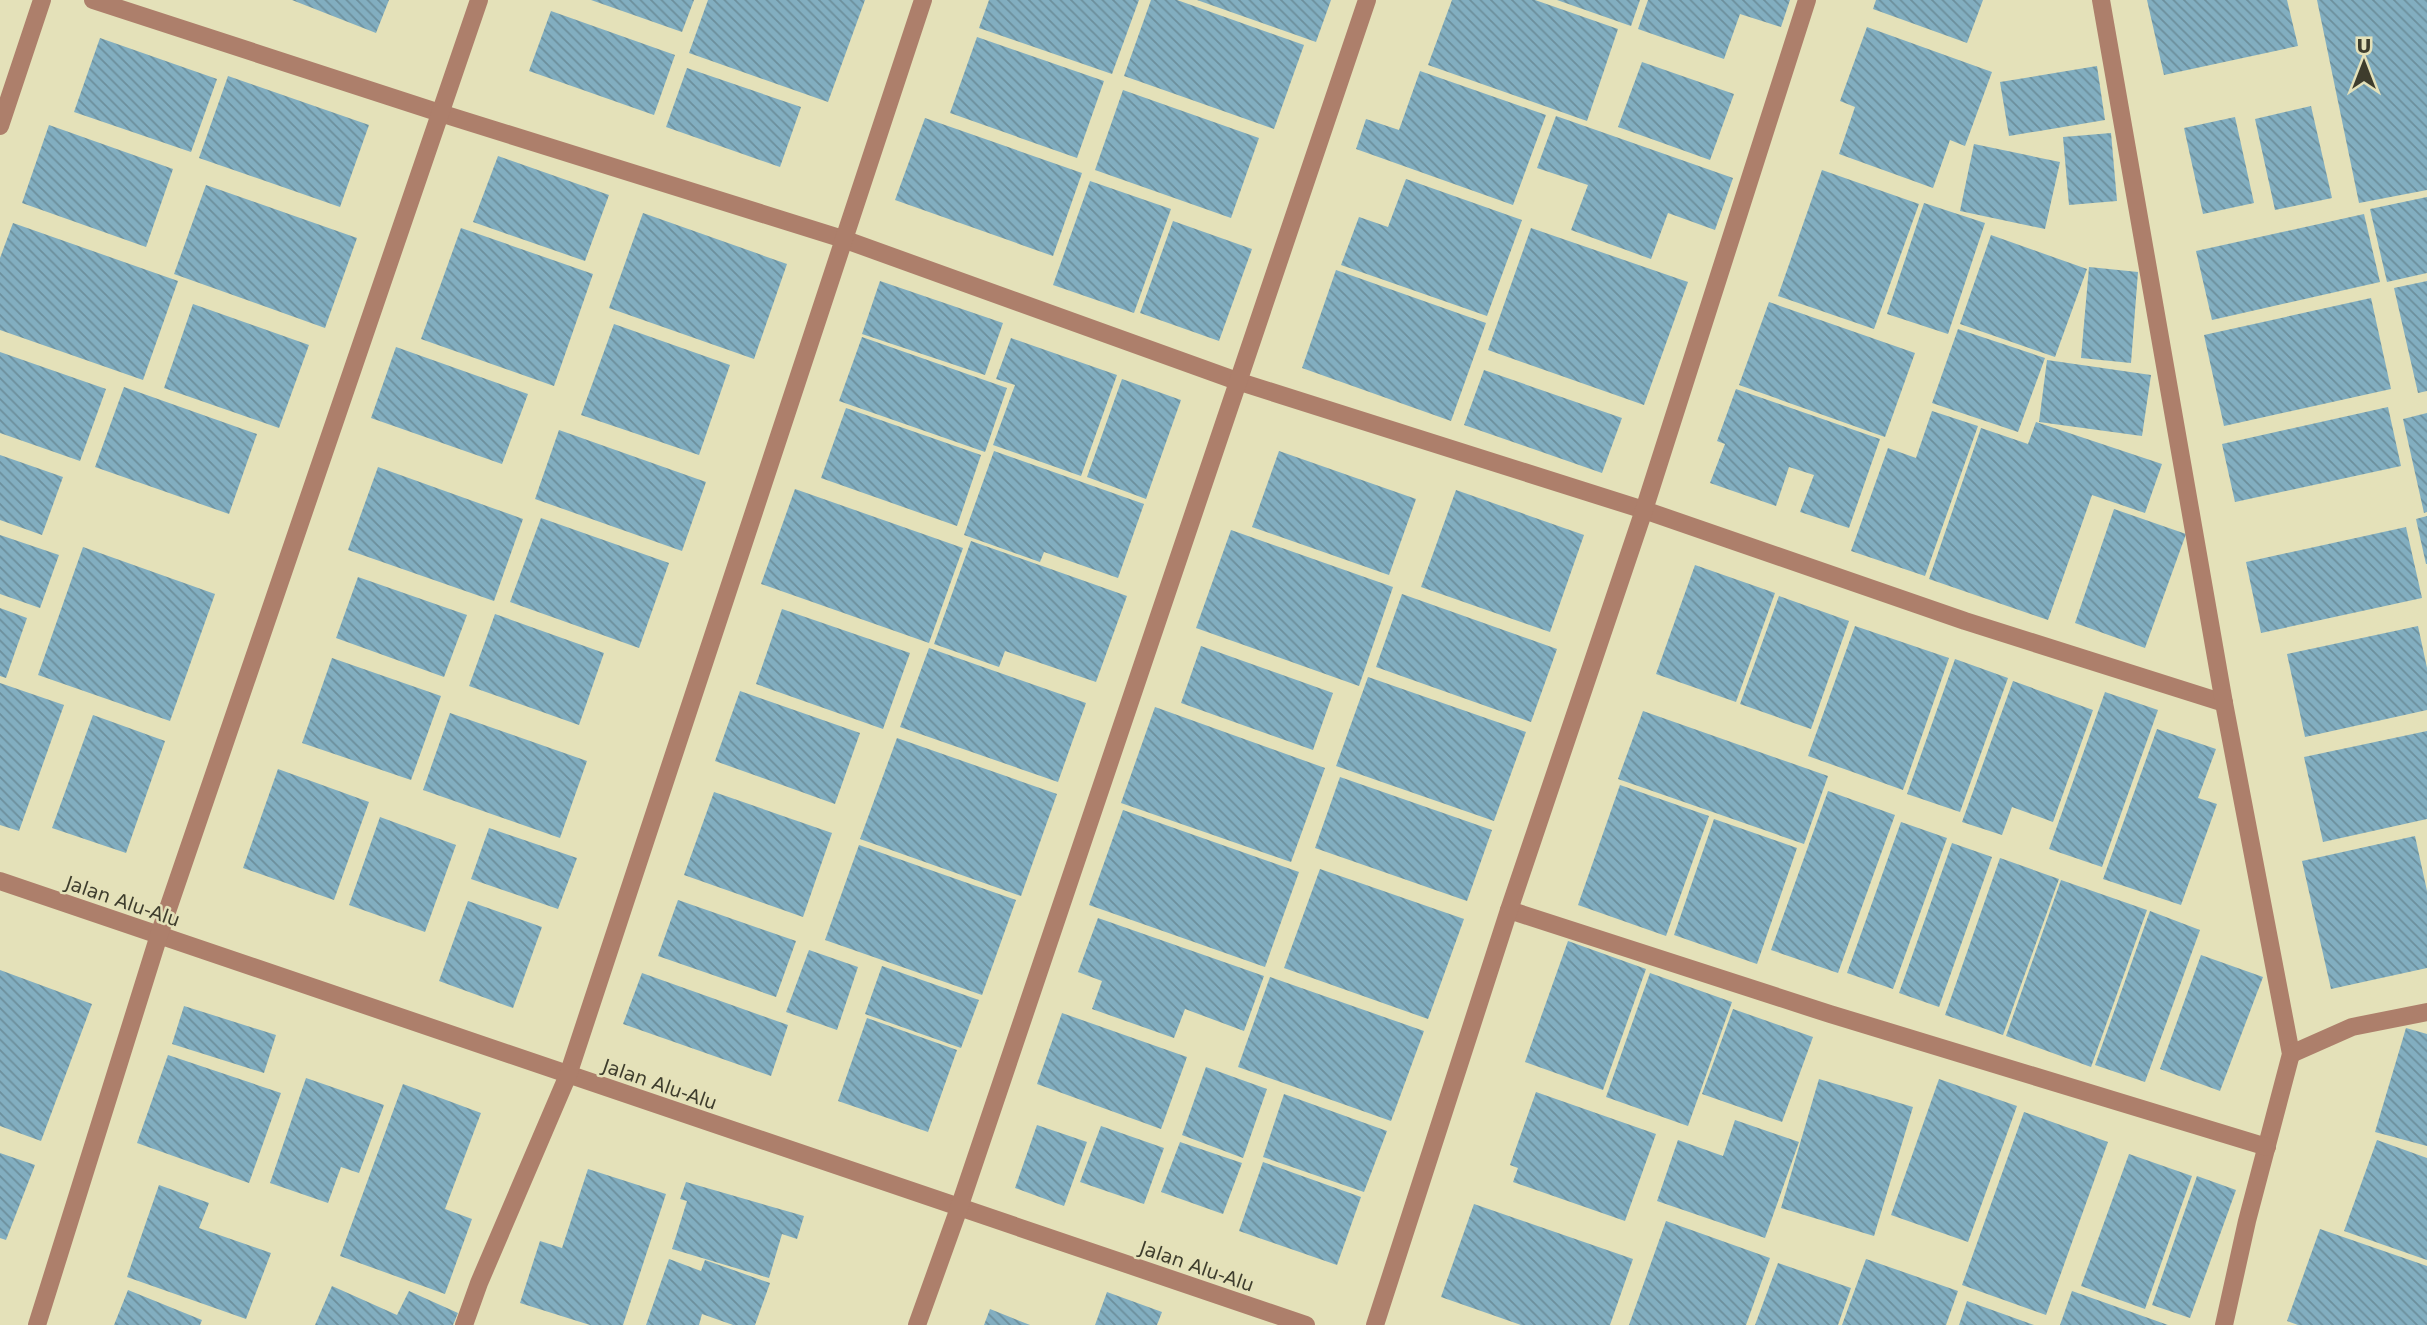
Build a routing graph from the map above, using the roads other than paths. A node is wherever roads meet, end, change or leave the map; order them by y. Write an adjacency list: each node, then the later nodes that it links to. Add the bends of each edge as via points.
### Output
1 (42, 0): 9 (street)
2 (93, 0): 8 (street)
3 (479, 0): 8 (street)
4 (923, 0): 10 (street)
5 (1367, 0): 11 (street)
6 (1807, 0): 12 (street)
7 (2101, 0): 13 (street)
8 (440, 113): 10 (street); 16 (street)
9 (0, 126)
10 (842, 239): 11 (street); 19 (street)
11 (1237, 381): 12 (street); 21 (street)
12 (1644, 510): 13 (street, via 1965,621); 15 (street)
13 (2224, 702): 18 (street)
14 (0, 881): 16 (street, Jalan Alu-Alu)
15 (1509, 910): 20 (street); 26 (street)
16 (159, 935): 19 (street, Jalan Alu-Alu); 22 (street)
17 (2427, 1012): 18 (street, via 2352,1027)
18 (2291, 1054): 20 (street)
19 (568, 1075): 21 (street, Jalan Alu-Alu); 23 (street)
20 (2267, 1147): 27 (street)
21 (960, 1208): 24 (street); 25 (street, Jalan Alu-Alu)
22 (37, 1325)
23 (464, 1325)
24 (917, 1325)
25 (1306, 1325)
26 (1375, 1325)
27 (2224, 1325)

